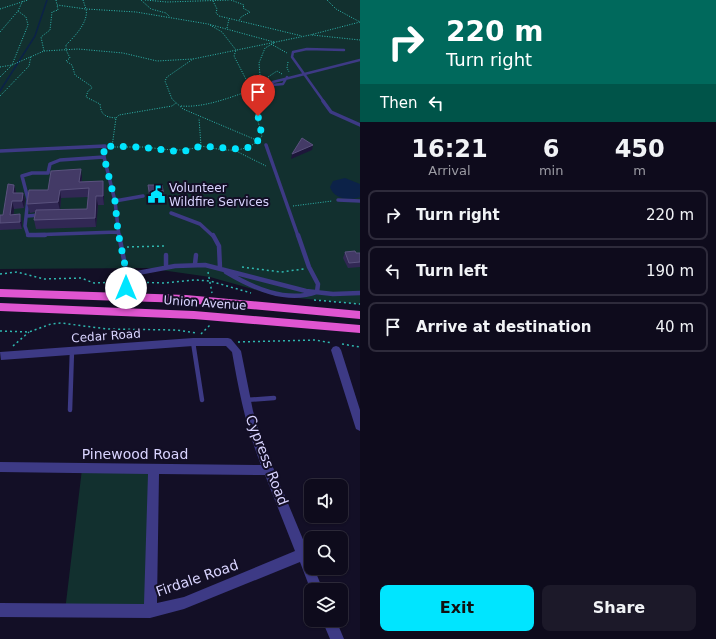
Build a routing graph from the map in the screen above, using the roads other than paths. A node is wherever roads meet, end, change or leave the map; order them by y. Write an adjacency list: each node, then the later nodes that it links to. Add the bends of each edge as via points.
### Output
1 (344, 50): 3 (lane, via 293,52 292,57)
2 (360, 60): 3 (lane)
3 (306, 75): 4 (lane); 7 (lane, via 331,112)
4 (287, 76): 5 (lane, via 276,80); 5 (lane, via 283,84)
5 (272, 85): 6 (lane)
6 (265, 86)
7 (360, 125)
8 (266, 145): 26 (lane, via 309,267 318,284)
9 (0, 151): 10 (lane, via 104,146)
10 (104, 157): 13 (lane); 17 (lane, via 60,160 50,164 48,173 22,176 28,197)
11 (143, 196): 13 (lane)
12 (338, 200): 14 (lane)
13 (115, 201): 18 (lane)
14 (360, 201)
15 (171, 213): 23 (lane, via 190,218 208,230 219,247)
16 (47, 214): 17 (lane)
17 (27, 216): 18 (lane, via 25,230 28,235)
18 (118, 232): 24 (lane)
19 (166, 255): 22 (lane)
20 (196, 255): 21 (lane)
21 (194, 264): 22 (lane); 23 (lane)
22 (166, 266): 24 (lane)
23 (220, 268): 26 (lane, via 274,284); 26 (lane, via 238,280 278,294 299,297)
24 (127, 275): 28 (lane)
25 (0, 292): 28 (highway, Union Avenue)
26 (317, 292): 27 (lane)
27 (360, 293)
28 (124, 297): 30 (highway, via 111,303 60,302); 31 (highway, Union Avenue, via 186,299); 32 (highway, via 136,303 226,314)
29 (0, 306): 30 (highway, Union Avenue)
30 (21, 307): 32 (highway, Union Avenue)
31 (360, 315)
32 (244, 319): 33 (highway, Union Avenue)
33 (360, 329)
34 (193, 342): 35 (street, Cedar Road); 37 (street, Cedar Road); 40 (lane)
35 (228, 342): 41 (street, Cypress Road, via 236,351)
36 (336, 346): 43 (street)
37 (72, 350): 38 (street, Cedar Road); 42 (lane)
38 (5, 355)
39 (274, 398): 41 (lane)
40 (202, 400)
41 (246, 400): 47 (street, Cypress Road, via 257,441)
42 (70, 410)
43 (357, 410): 44 (street)
44 (360, 426)
45 (0, 467): 46 (street, Pinewood Road)
46 (154, 469): 47 (street, Pinewood Road); 50 (street)
47 (269, 470): 48 (street, Cypress Road)
48 (304, 554): 50 (street, Firdale Road, via 184,603)
49 (0, 610): 50 (street, Firdale Road)
50 (150, 611)
51 (332, 627): 52 (street)
52 (336, 639)

